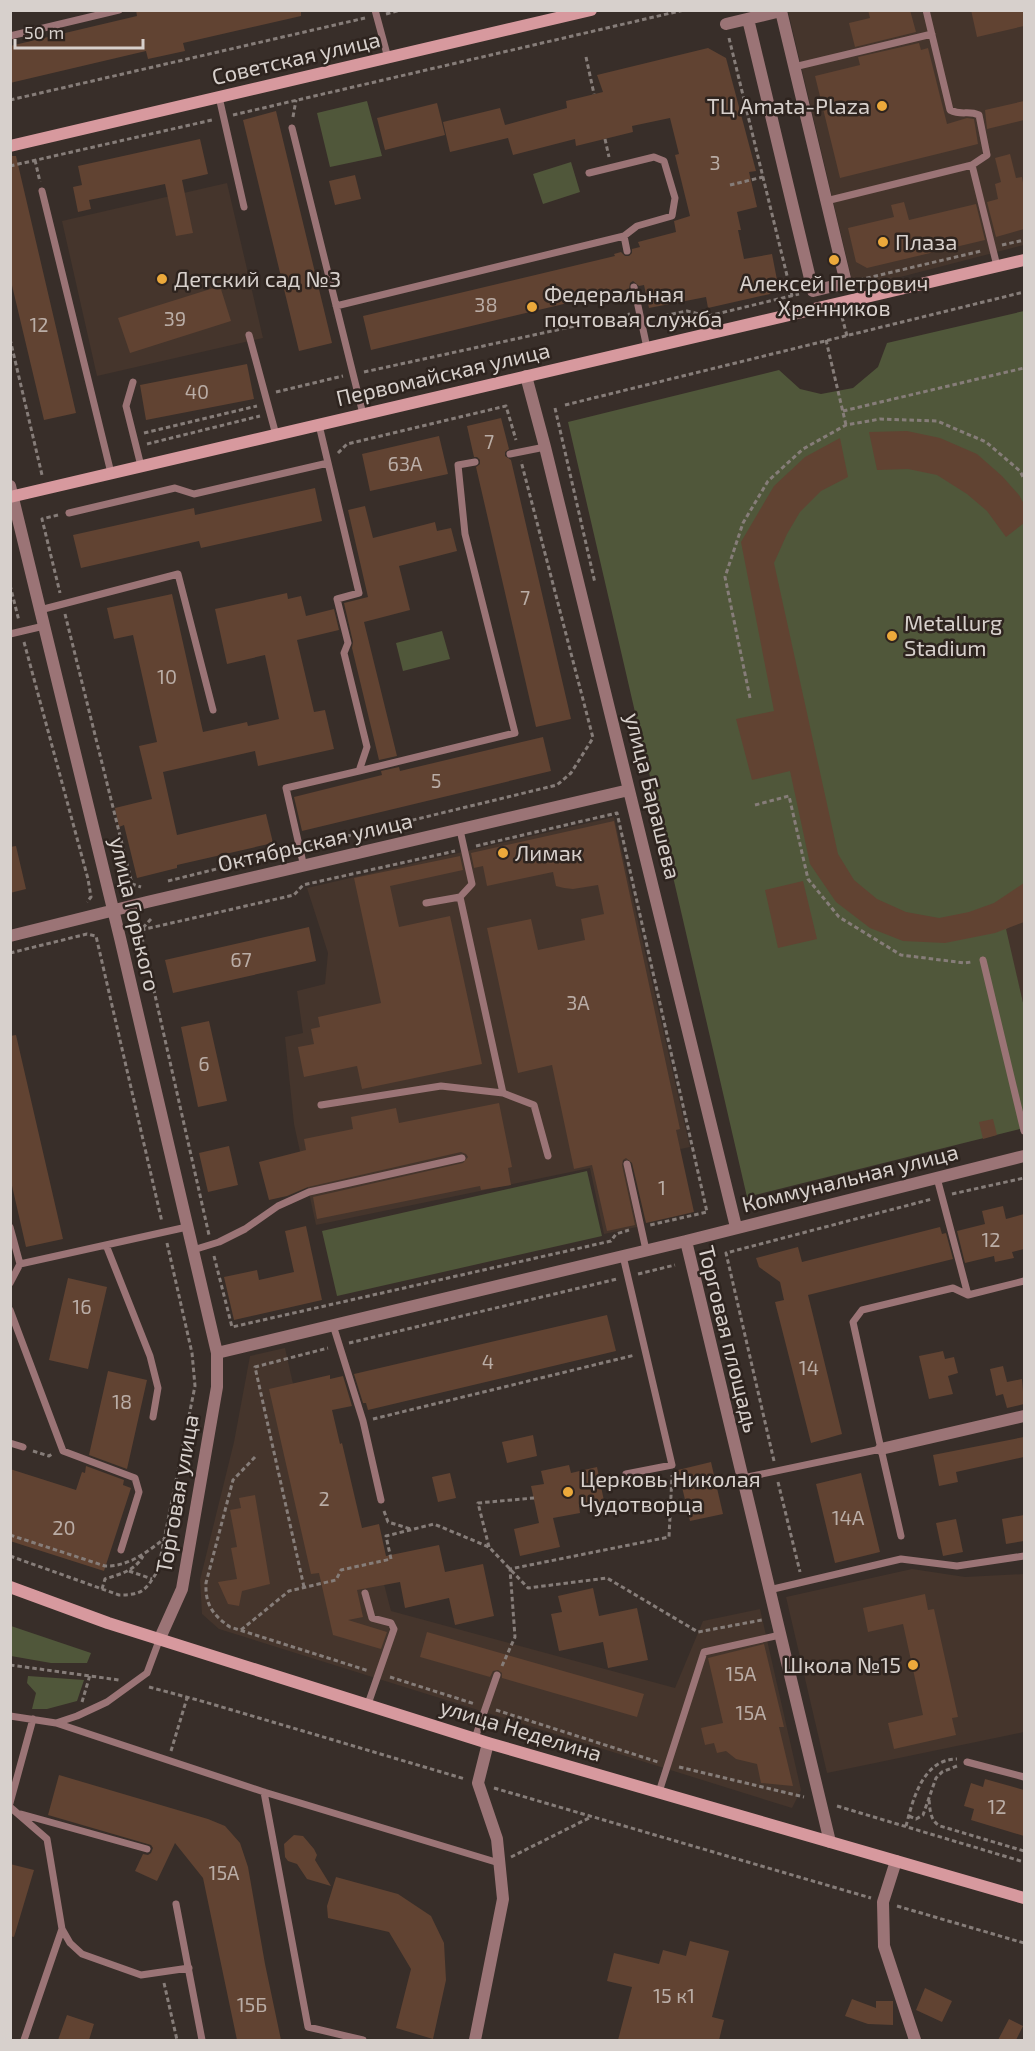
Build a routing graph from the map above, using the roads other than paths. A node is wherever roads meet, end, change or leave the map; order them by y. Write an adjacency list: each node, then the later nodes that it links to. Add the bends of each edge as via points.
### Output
1 (120, 10): 9 (lane)
2 (591, 10): 5 (main road, Советская улица)
3 (926, 10): 8 (lane)
4 (375, 13): 10 (lane)
5 (553, 15): 10 (main road, Советская улица)
6 (748, 19): 7 (street); 11 (street, via 781,11); 18 (street, via 813,291 846,283)
7 (726, 24)
8 (932, 34): 11 (lane); 15 (lane, via 950,110 979,115 987,155)
9 (10, 36)
10 (388, 58): 12 (main road, Советская улица)
11 (794, 67): 18 (street)
12 (219, 98): 14 (main road, Советская улица); 19 (lane)
13 (291, 128): 25 (lane)
14 (10, 146)
15 (972, 165): 18 (lane); 23 (lane)
16 (589, 173): 20 (lane, via 654,157 663,161 675,198 672,216 637,226)
17 (42, 192): 38 (lane)
18 (826, 201)
19 (244, 207)
20 (624, 236): 21 (lane); 25 (lane)
21 (627, 250)
22 (1024, 260): 23 (main road, Первомайская улица)
23 (998, 266): 27 (main road, Первомайская улица)
24 (634, 287): 27 (lane)
25 (336, 306): 30 (lane)
26 (249, 335): 32 (lane)
27 (647, 348): 28 (main road, Первомайская улица)
28 (526, 376): 30 (main road, Первомайская улица); 33 (street, улица Барашева)
29 (133, 382): 37 (lane, via 126,406)
30 (363, 414): 31 (main road, Первомайская улица)
31 (319, 425): 32 (main road, Первомайская улица); 36 (lane)
32 (276, 435): 37 (main road, Первомайская улица)
33 (545, 447): 34 (lane); 46 (street, улица Барашева)
34 (510, 454)
35 (475, 462): 45 (lane, via 458,465 465,534 515,733)
36 (328, 463): 40 (lane, via 194,494 175,488); 45 (lane, via 359,593 337,599 348,643 344,653 367,747)
37 (141, 466): 38 (main road, Первомайская улица)
38 (111, 473): 39 (main road, Первомайская улица)
39 (11, 493): 41 (street, улица Горького)
40 (69, 513)
41 (40, 610): 42 (street, улица Горького); 44 (lane, via 178,574)
42 (44, 626): 43 (lane); 51 (street, улица Горького)
43 (10, 634)
44 (213, 710)
45 (359, 771): 48 (lane, via 286,788)
46 (629, 790): 47 (street, Октябрьская улица); 64 (street, улица Барашева)
47 (460, 830): 48 (street, Октябрьская улица); 49 (lane, via 472,884)
48 (304, 867): 51 (street, Октябрьская улица)
49 (460, 897): 50 (lane); 54 (lane)
50 (426, 903)
51 (113, 911): 52 (street, Октябрьская улица); 63 (street, улица Горького)
52 (10, 936)
53 (983, 960): 56 (lane)
54 (504, 1093): 55 (lane, via 441,1086); 57 (lane, via 534,1105)
55 (321, 1105)
56 (1024, 1131)
57 (548, 1156)
58 (1024, 1156): 61 (street, Коммунальная улица)
59 (462, 1158): 67 (lane, via 309,1192 278,1206 246,1228)
60 (627, 1164): 68 (lane)
61 (937, 1178): 64 (street, Коммунальная улица); 74 (lane)
62 (10, 1227): 70 (lane)
63 (187, 1227): 66 (lane); 67 (street, улица Горького)
64 (736, 1227): 65 (street, Коммунальная улица)
65 (686, 1241): 68 (street, Торговая площадь); 84 (street, Торговая площадь)
66 (106, 1245): 70 (lane); 79 (lane, via 150,1356 158,1388)
67 (193, 1250): 77 (street, улица Горького)
68 (646, 1250): 69 (street, Торговая площадь)
69 (623, 1256): 76 (street, Торговая площадь); 83 (lane, via 672,1465)
70 (20, 1264): 71 (lane)
71 (12, 1275): 73 (lane)
72 (1024, 1281): 74 (lane)
73 (10, 1283)
74 (968, 1295): 82 (lane, via 953,1288 862,1310 853,1322)
75 (10, 1310): 87 (lane, via 63,1451 135,1479 139,1492)
76 (333, 1325): 77 (street, Торговая площадь); 85 (lane, via 363,1421)
77 (217, 1353): 93 (street, Торговая улица, via 217,1387 182,1589)
78 (1024, 1416): 82 (street)
79 (153, 1417)
80 (10, 1443): 81 (lane)
81 (23, 1447)
82 (881, 1449): 84 (lane); 86 (lane)
83 (626, 1474)
84 (742, 1478): 90 (street, Торговая площадь)
85 (381, 1500)
86 (901, 1536)
87 (121, 1550)
88 (1024, 1556): 90 (lane, via 957,1566 902,1559)
89 (10, 1587): 93 (main road, улица Неделина)
90 (769, 1590): 92 (street, Торговая площадь)
91 (365, 1593): 95 (lane, via 372,1618 391,1623 394,1629)
92 (780, 1635): 104 (lane, via 704,1652); 107 (street, Торговая площадь)
93 (160, 1638): 95 (main road, улица Неделина); 98 (lane, via 147,1673 135,1683 107,1702)
94 (497, 1675): 99 (lane)
95 (368, 1704): 99 (main road, улица Неделина)
96 (10, 1716): 97 (lane)
97 (33, 1719): 98 (lane); 105 (lane)
98 (56, 1723): 103 (lane)
99 (475, 1738): 100 (main road, улица Неделина)
100 (488, 1743): 104 (main road, улица Неделина); 110 (street, via 478,1783 496,1839)
101 (967, 1762): 102 (lane)
102 (1024, 1777)
103 (264, 1792): 110 (lane); 117 (lane, via 308,2027)
104 (659, 1792): 107 (main road, улица Неделина)
105 (10, 1805): 106 (lane)
106 (18, 1814): 108 (lane); 113 (lane, via 47,1839)
107 (830, 1842): 109 (main road, улица Неделина)
108 (147, 1849)
109 (896, 1861): 111 (main road, улица Неделина); 119 (street, via 883,1902 884,1946)
110 (499, 1863): 118 (street, via 502,1899)
111 (1024, 1898)
112 (176, 1904): 114 (lane)
113 (62, 1929): 114 (lane, via 70,1944 82,1954 141,1975); 115 (lane)
114 (189, 1968): 116 (lane)
115 (24, 2040)
116 (201, 2040)
117 (363, 2040)
118 (475, 2040)
119 (915, 2040)

